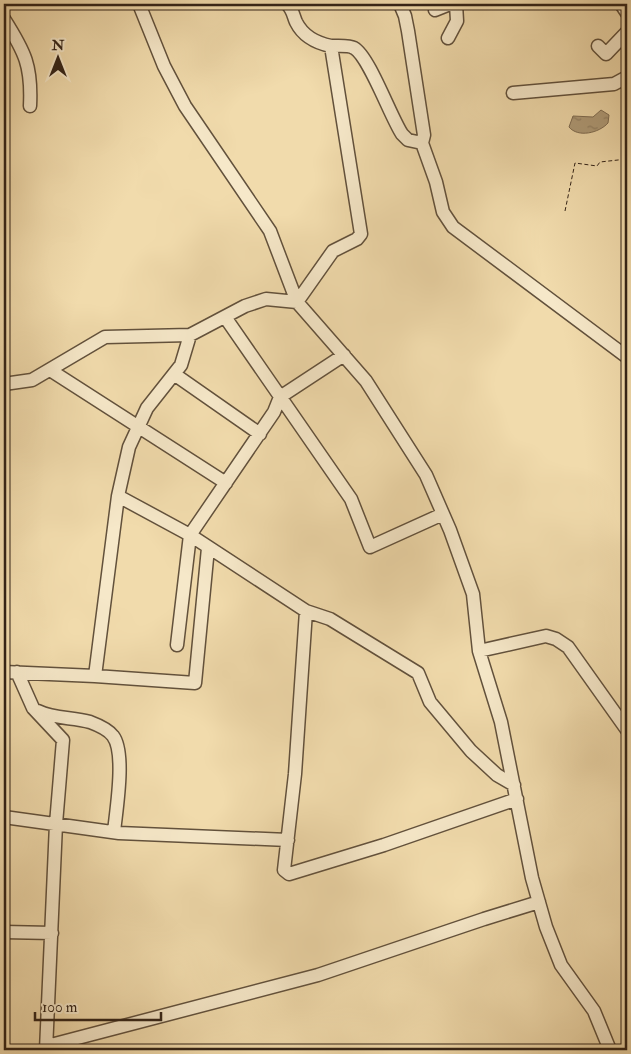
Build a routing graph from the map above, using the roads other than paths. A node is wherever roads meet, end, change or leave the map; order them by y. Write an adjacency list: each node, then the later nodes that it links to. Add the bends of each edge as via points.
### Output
1 (139, 4): 18 (street, via 164,66 185,106 270,231)
2 (287, 4): 12 (street, via 302,32 319,44)
3 (400, 4): 17 (street, via 408,31 424,135)
4 (450, 4): 7 (street)
5 (456, 4): 11 (street, via 457,21)
6 (621, 4): 8 (street)
7 (435, 10)
8 (627, 13)
9 (4, 19): 16 (street, via 29,65)
10 (627, 32): 13 (street, via 606,54)
11 (448, 38)
12 (331, 46): 17 (street, via 350,47 357,51 402,134 408,140); 18 (street, via 361,234 333,251)
13 (598, 46)
14 (627, 77): 15 (street, via 614,84)
15 (513, 93)
16 (30, 106)
17 (422, 143): 22 (street, via 443,212 453,227)
18 (297, 302): 19 (street, via 266,298); 21 (street)
19 (225, 316): 20 (street); 26 (street)
20 (190, 335): 23 (street, via 105,337); 24 (street, via 181,364)
21 (344, 355): 26 (street); 31 (street, via 366,381 409,447)
22 (627, 357)
23 (50, 370): 25 (street, via 32,380); 27 (street)
24 (174, 374): 27 (street, via 147,408); 28 (street)
25 (4, 384)
26 (280, 397): 28 (street); 31 (street, via 351,499 370,547)
27 (139, 426): 29 (street); 30 (street, via 129,447)
28 (260, 434): 29 (street)
29 (226, 483): 32 (street)
30 (118, 496): 32 (street); 39 (street)
31 (443, 514): 36 (street, via 473,594)
32 (190, 535): 33 (street); 35 (street)
33 (208, 548): 34 (street); 39 (street, via 195,683)
34 (306, 611): 42 (street, via 330,620 418,673 430,702 470,751); 47 (street)
35 (177, 645)
36 (479, 652): 41 (street, via 546,636 556,639 568,647); 42 (street, via 501,722)
37 (4, 672): 38 (street)
38 (17, 672): 39 (street); 40 (street)
39 (95, 676)
40 (33, 708): 45 (street, via 63,740); 46 (street, via 48,716 89,722 113,736 119,750)
41 (627, 730)
42 (514, 785): 43 (street)
43 (517, 799): 47 (street, via 289,874 284,870); 48 (street)
44 (4, 817): 45 (street)
45 (56, 824): 46 (street); 50 (street)
46 (114, 832): 47 (street)
47 (288, 840)
48 (539, 902): 51 (street, via 318,976); 52 (street, via 561,965 594,1011)
49 (4, 932): 50 (street)
50 (52, 932): 51 (street)
51 (47, 1048)
52 (610, 1050)

